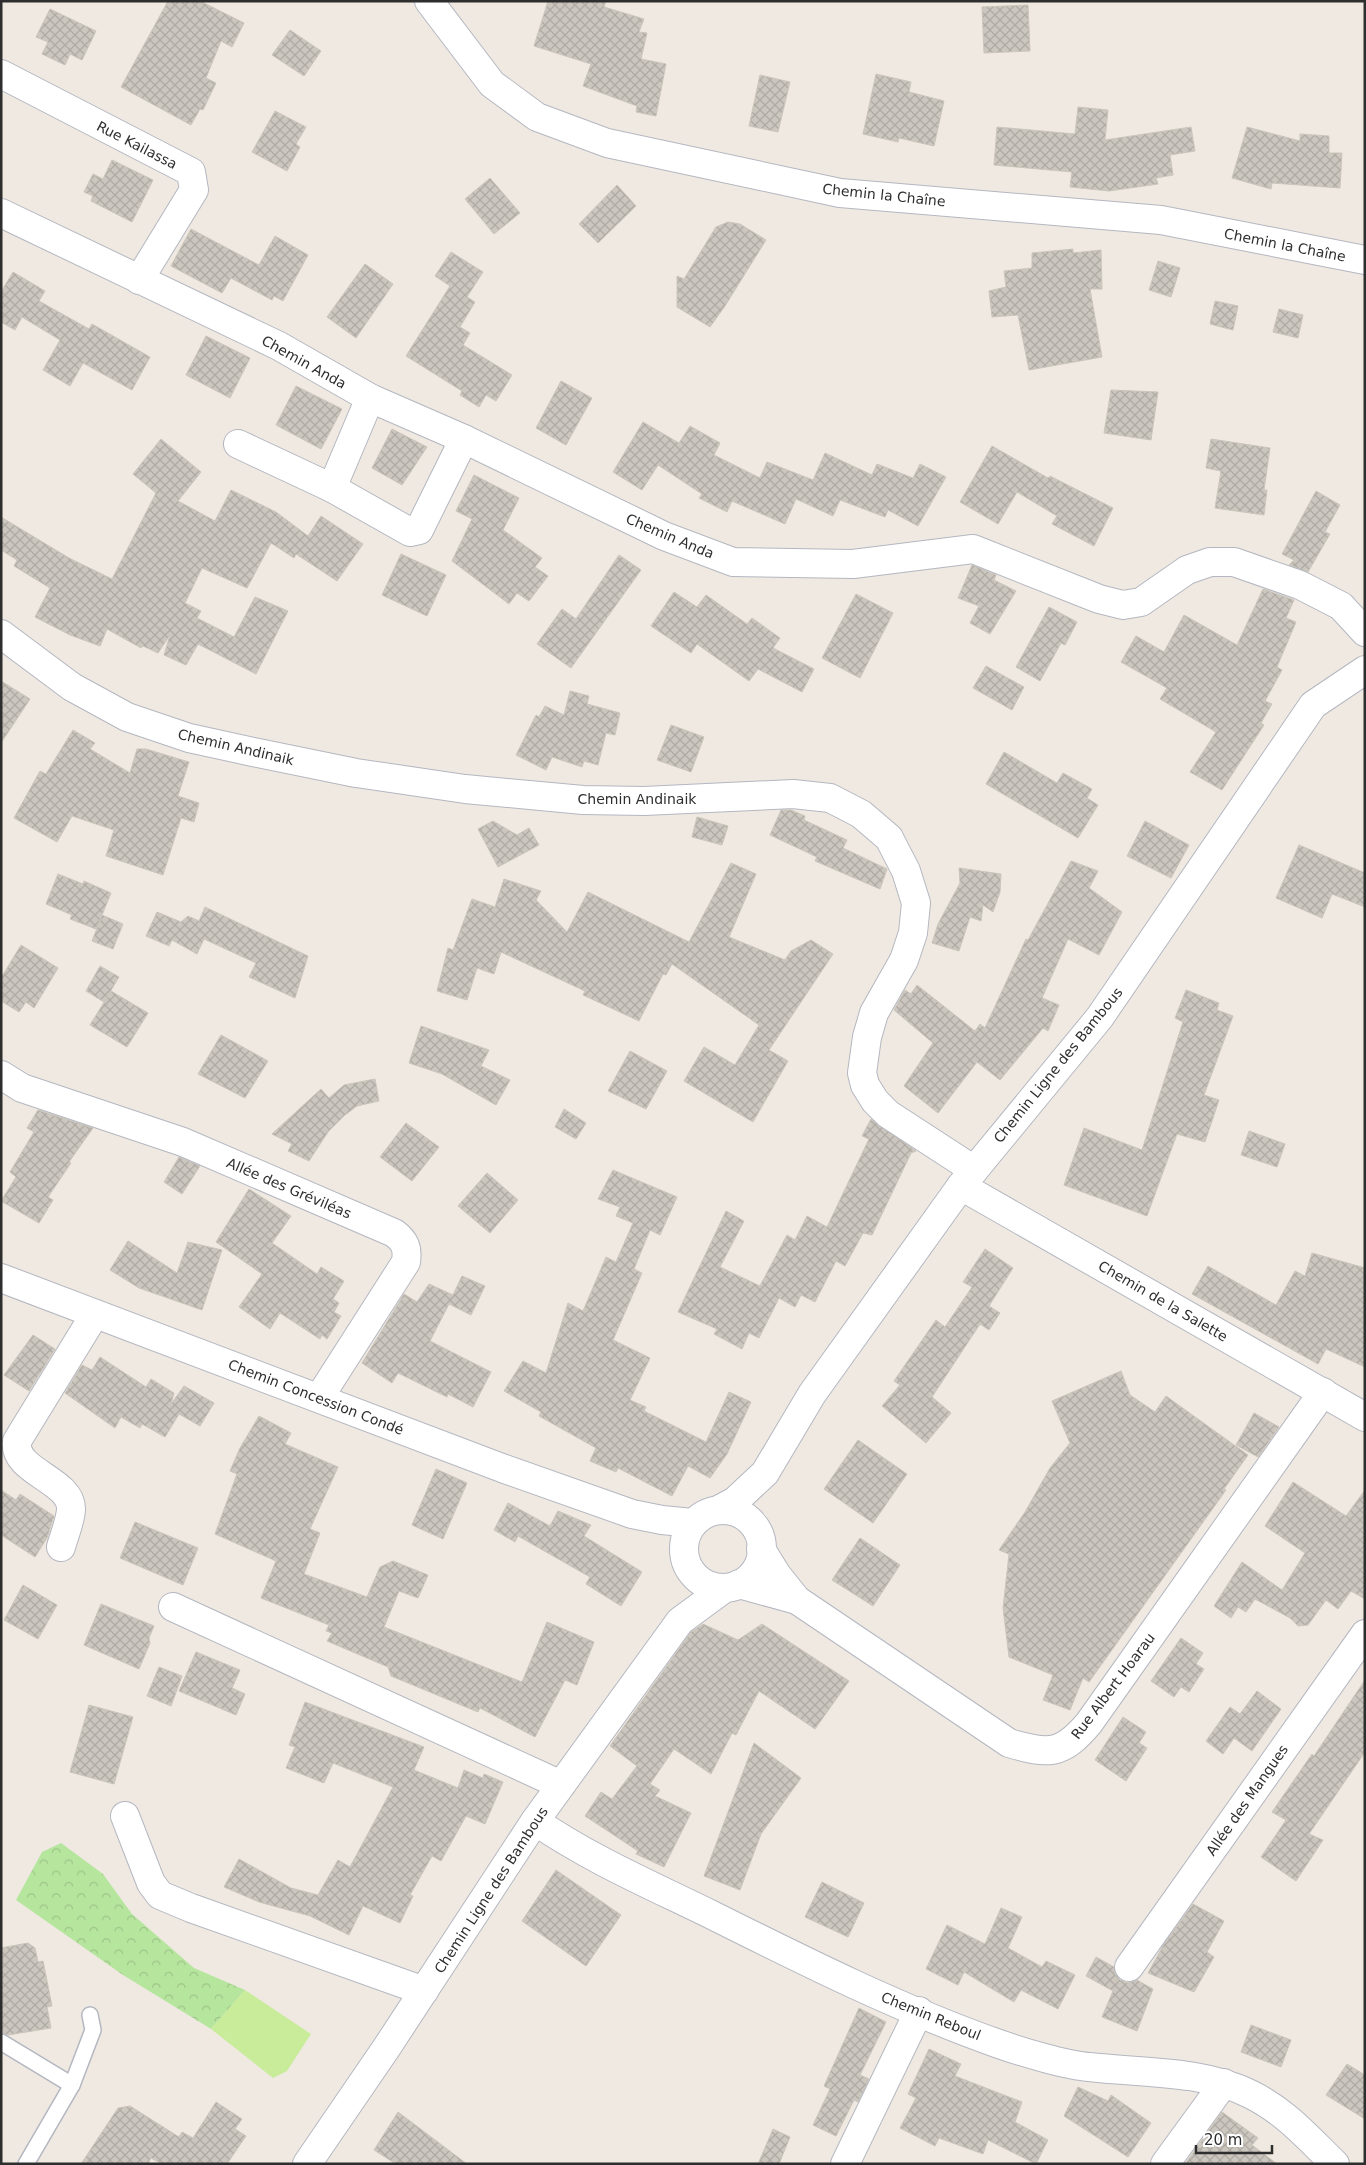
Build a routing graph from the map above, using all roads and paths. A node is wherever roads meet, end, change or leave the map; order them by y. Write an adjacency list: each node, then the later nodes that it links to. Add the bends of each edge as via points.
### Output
1 (429, 1): 4 (street, Chemin la Chaîne, via 492,84 537,117 607,143 840,192 1161,220)
2 (1, 74): 5 (street, Rue Kailassa, via 191,172 194,190)
3 (1, 213): 5 (street, Chemin Anda)
4 (1365, 260)
5 (139, 280): 6 (street, Chemin Anda, via 279,346)
6 (370, 398): 7 (street, Chemin Anda); 9 (street)
7 (464, 439): 9 (street, via 419,530 403,530); 10 (street, Chemin Anda, via 664,536 733,562 853,564 973,549 1123,605 1141,602 1187,570 1210,562 1234,562 1300,585 1341,606)
8 (238, 444): 9 (street)
9 (332, 488)
10 (1365, 632)
11 (1, 634): 14 (street, Chemin Andinaik, via 72,687 127,717 190,738 253,752 465,790 644,802 793,794 830,798 861,814 889,838 906,871 916,904 913,933 904,960 874,1013 867,1037 862,1072 865,1085 888,1114)
12 (1365, 670): 14 (street, Chemin Ligne des Bambous, via 1314,705 1100,1017)
13 (1, 1075): 18 (street, Allée des Gréviléas, via 22,1088 182,1142 402,1239 406,1245 406,1262)
14 (967, 1178): 17 (street, Chemin de la Salette); 20 (street, Chemin Ligne des Bambous, via 812,1394)
15 (1, 1278): 16 (street, Chemin Concession Condé)
16 (95, 1314): 18 (street, Chemin Concession Condé); 25 (street, via 22,1432 16,1450 19,1458 56,1485 67,1498 71,1508)
17 (1324, 1392): 19 (street, Chemin de la Salette); 28 (street, Rue Albert Hoarau, via 1089,1723 1074,1741 1057,1750 1034,1750 1009,1743)
18 (319, 1398): 22 (street, Chemin Concession Condé)
19 (1365, 1417)
20 (764, 1473): 21 (street, Chemin Ligne des Bambous, via 736,1501); 24 (street, Chemin Ligne des Bambous, via 757,1509)
21 (718, 1510): 23 (street, via 704,1514); 24 (street, via 732,1510 744,1516 755,1527)
22 (632, 1514): 23 (street, Chemin Concession Condé); 26 (street, Chemin Concession Condé)
23 (693, 1523): 26 (street, via 686,1536)
24 (760, 1542): 27 (street, via 761,1557 756,1571 745,1581); 28 (street, Rue Albert Hoarau, via 777,1575)
25 (61, 1548)
26 (685, 1556): 27 (street, via 693,1574 703,1583 717,1588); 30 (street)
27 (732, 1586): 28 (street, Rue Albert Hoarau); 30 (street, Chemin Ligne des Bambous)
28 (797, 1600)
29 (173, 1606): 32 (street)
30 (680, 1621): 32 (street, Chemin Ligne des Bambous)
31 (1365, 1634): 35 (street, Allée des Mangues)
32 (561, 1785): 34 (street, Chemin Ligne des Bambous)
33 (125, 1816): 36 (street, via 151,1883 160,1895)
34 (536, 1821): 36 (street, Chemin Ligne des Bambous); 37 (street, Chemin Reboul, via 641,1880 845,1981)
35 (1129, 1967)
36 (424, 1991): 43 (street, Chemin Ligne des Bambous)
37 (919, 2011): 40 (street, Chemin Reboul, via 1000,2044 1086,2067); 44 (street)
38 (90, 2016): 41 (lane, via 93,2030)
39 (1, 2042): 41 (lane)
40 (1224, 2083): 45 (street); 46 (street, Chemin Reboul, via 1274,2107)
41 (72, 2085): 42 (lane)
42 (26, 2164)
43 (307, 2164)
44 (845, 2164)
45 (1165, 2164)
46 (1336, 2164)

